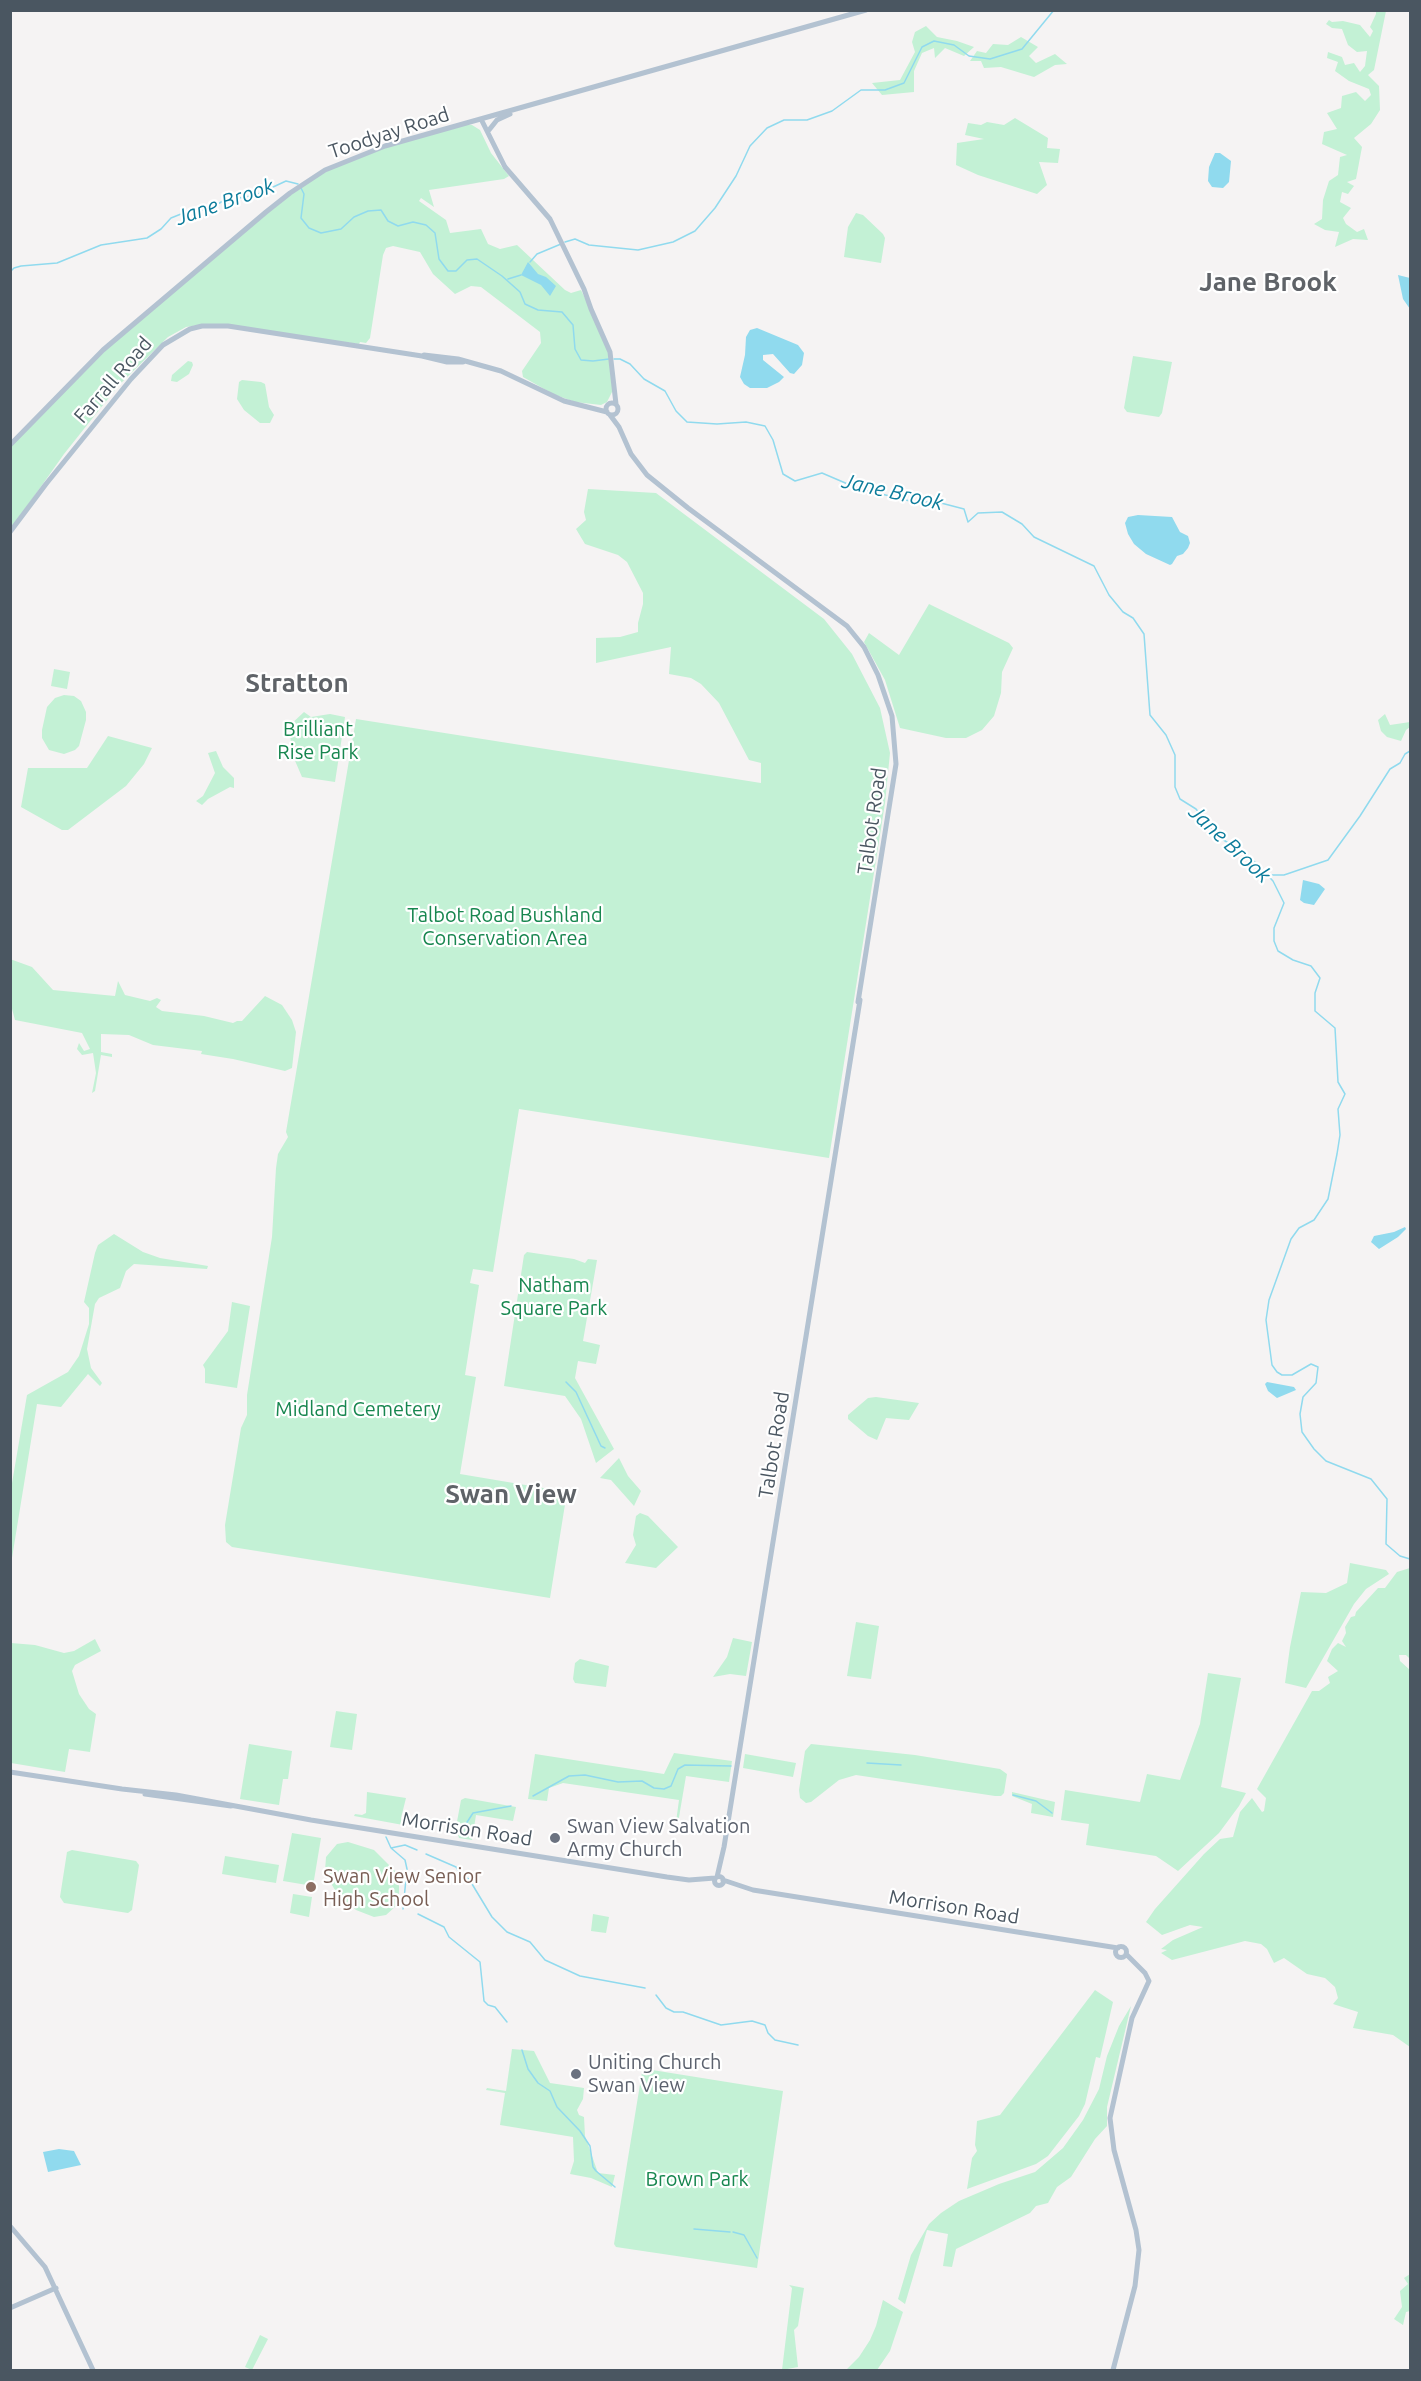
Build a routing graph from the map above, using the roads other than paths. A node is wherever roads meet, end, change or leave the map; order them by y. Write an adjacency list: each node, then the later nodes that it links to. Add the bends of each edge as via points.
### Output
1 (866, 10): 2 (main road, Toodyay Road)
2 (525, 107): 3 (main road, Toodyay Road); 4 (main road, via 497,120)
3 (483, 118): 4 (main road); 10 (main road, Toodyay Road, via 361,154 304,183 103,350)
4 (488, 132): 5 (main road, via 505,167 544,210 559,238 611,359)
5 (615, 386): 6 (main road); 7 (main road)
6 (608, 404): 7 (main road, Farrall Road); 8 (main road, Farrall Road); 9 (main road)
7 (616, 404): 9 (main road, via 619,409)
8 (591, 407): 9 (main road, Farrall Road); 11 (main road, Farrall Road, via 564,401 501,371 458,359 228,326 202,326 163,345 130,379)
9 (611, 414): 14 (main road, Talbot Road, via 634,459 653,480 843,624 864,650 886,694 897,752)
10 (10, 445)
11 (10, 532)
12 (11, 1772): 13 (main road); 14 (main road, Morrison Road, via 228,1803 657,1875)
13 (10, 1779)
14 (719, 1880): 15 (main road, Morrison Road, via 753,1890)
15 (1117, 1950): 16 (main road, Morrison Road, via 1118,1957); 16 (main road, Morrison Road, via 1123,1948)
16 (1124, 1955): 21 (main road, Morrison Road, via 1149,1978 1149,1984 1132,2018 1110,2118 1139,2250)
17 (10, 2226): 18 (main road)
18 (55, 2286): 19 (main road); 20 (main road)
19 (10, 2308)
20 (93, 2370)
21 (1113, 2370)

